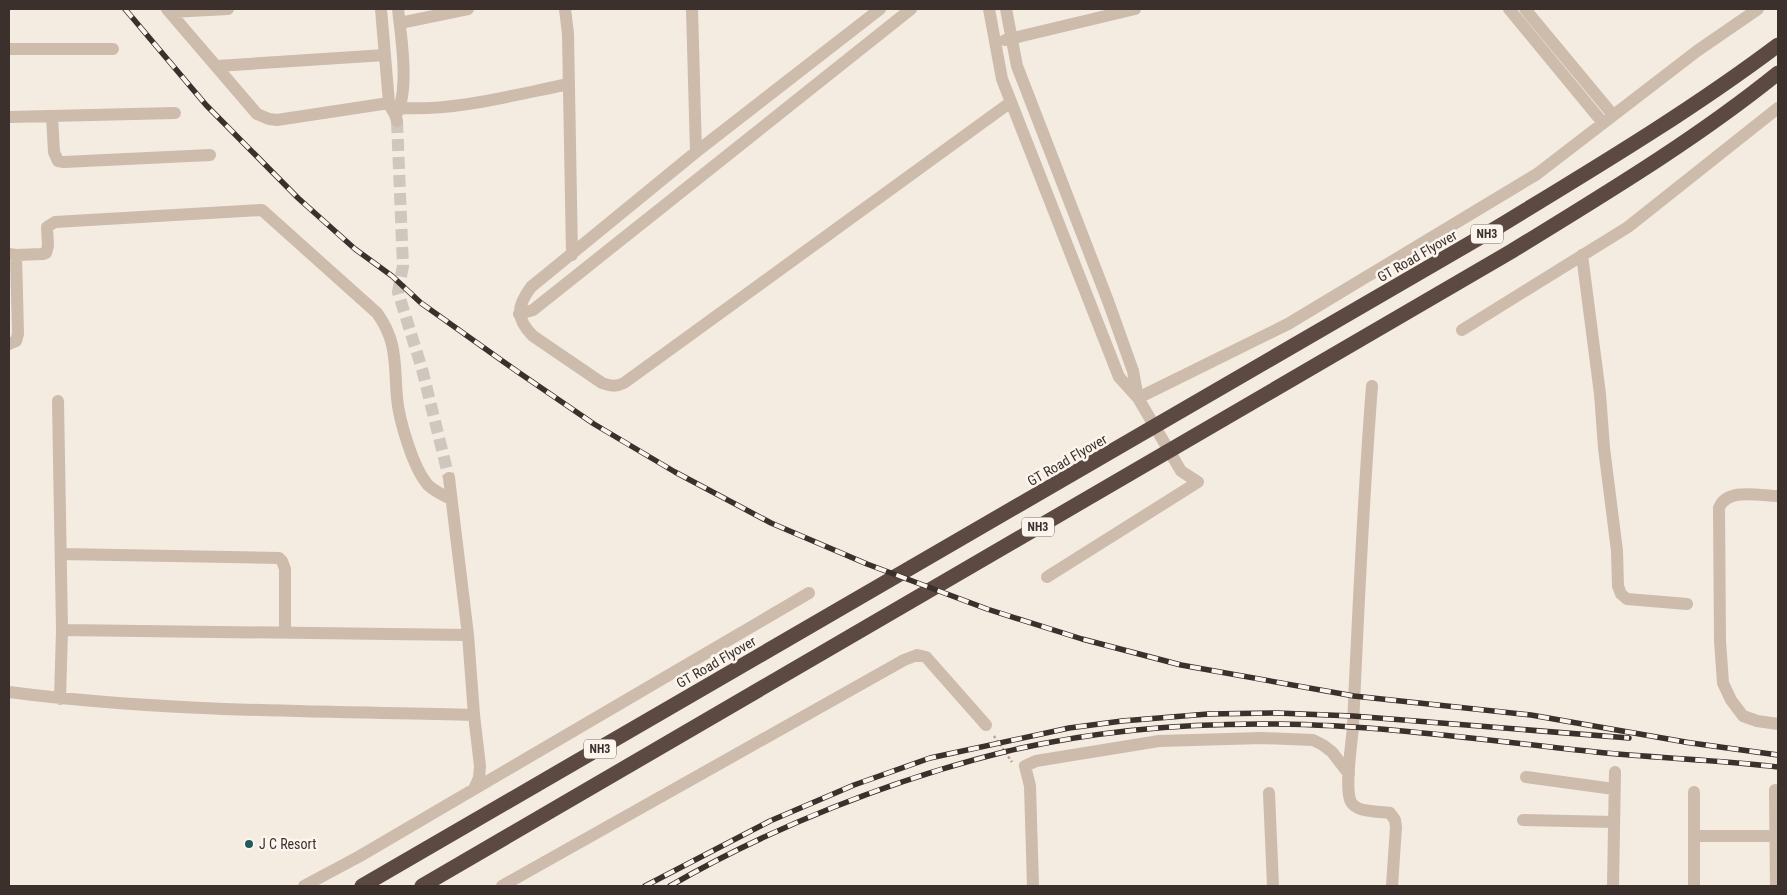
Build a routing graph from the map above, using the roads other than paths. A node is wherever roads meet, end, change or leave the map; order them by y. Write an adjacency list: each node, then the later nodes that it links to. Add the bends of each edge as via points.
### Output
1 (228, 9): 15 (street)
2 (381, 9): 23 (street)
3 (398, 9): 17 (street)
4 (468, 9): 17 (street)
5 (565, 9): 26 (street)
6 (692, 9): 34 (street)
7 (880, 9): 34 (street)
8 (911, 9): 39 (street, via 534,310)
9 (989, 9): 19 (street)
10 (1006, 9): 18 (street)
11 (1135, 9): 16 (street)
12 (1509, 9): 33 (street)
13 (1525, 9): 33 (street)
14 (1758, 9): 33 (street)
15 (168, 10): 24 (street)
16 (1117, 11): 18 (street)
17 (400, 23): 29 (street, via 403,83 402,102)
18 (1011, 38): 19 (street); 43 (street, via 1017,66 1130,362)
19 (995, 42): 27 (street, via 1002,79)
20 (1778, 45): 73 (highway, GT Road Flyover / NH3, via 1628,148 1498,227)
21 (9, 49): 22 (street)
22 (113, 49)
23 (385, 55): 24 (street); 29 (street)
24 (217, 66): 29 (street, via 257,114 269,119)
25 (1778, 73): 74 (highway, NH3, via 1673,150 1512,252)
26 (569, 84): 29 (street, via 461,106); 37 (street)
27 (1011, 102): 39 (street, via 624,383 617,386 602,383 533,336); 43 (street, via 1119,377)
28 (1778, 108): 38 (street, via 1628,227)
29 (396, 112)
30 (175, 113): 31 (street)
31 (52, 116): 32 (street); 35 (street, via 54,152 58,161)
32 (9, 117)
33 (1608, 119): 43 (street, via 1537,174 1288,324)
34 (696, 152): 37 (street)
35 (210, 155)
36 (12, 255): 41 (street, via 18,334 16,341); 47 (street, via 46,253 48,227 55,222 262,210 377,313 386,326 394,353 400,420 408,446 427,484)
37 (572, 255): 39 (street, via 531,287 522,299)
38 (1582, 255): 40 (street); 51 (street, via 1600,394 1618,586 1627,599)
39 (519, 314)
40 (1462, 330)
41 (9, 344)
42 (1372, 386): 61 (street)
43 (1138, 398): 49 (street, via 1180,471 1198,482)
44 (58, 402): 48 (street)
45 (449, 478): 47 (street)
46 (1778, 496): 59 (street, via 1734,495 1719,508 1723,683 1743,716)
47 (451, 499): 54 (street)
48 (61, 554): 52 (street); 53 (street, via 279,558 285,569)
49 (1047, 577)
50 (809, 593): 63 (street)
51 (1688, 604)
52 (62, 630): 53 (street); 56 (street)
53 (284, 632): 54 (street)
54 (468, 635): 57 (street)
55 (9, 692): 56 (street)
56 (60, 699): 57 (street, via 286,711)
57 (474, 715): 63 (street, via 480,766)
58 (986, 724): 75 (street, via 926,657 917,655)
59 (1778, 724)
60 (1615, 772): 64 (street)
61 (1349, 774): 76 (street, via 1332,752 1313,740 1262,738 1160,741 1036,762 1025,766 1030,786); 78 (street, via 1349,796 1355,807 1390,812 1395,820)
62 (1526, 777): 64 (street)
63 (474, 789): 72 (street)
64 (1614, 789): 69 (street)
65 (1775, 790): 71 (street)
66 (1694, 792): 70 (street)
67 (1269, 793): 77 (street)
68 (1523, 820): 69 (street)
69 (1614, 822): 79 (street)
70 (1694, 836): 71 (street); 80 (street)
71 (1776, 836): 81 (street)
72 (304, 886)
73 (362, 886)
74 (422, 886)
75 (502, 886)
76 (1032, 886)
77 (1273, 886)
78 (1392, 886)
79 (1613, 886)
80 (1694, 886)
81 (1776, 886)

